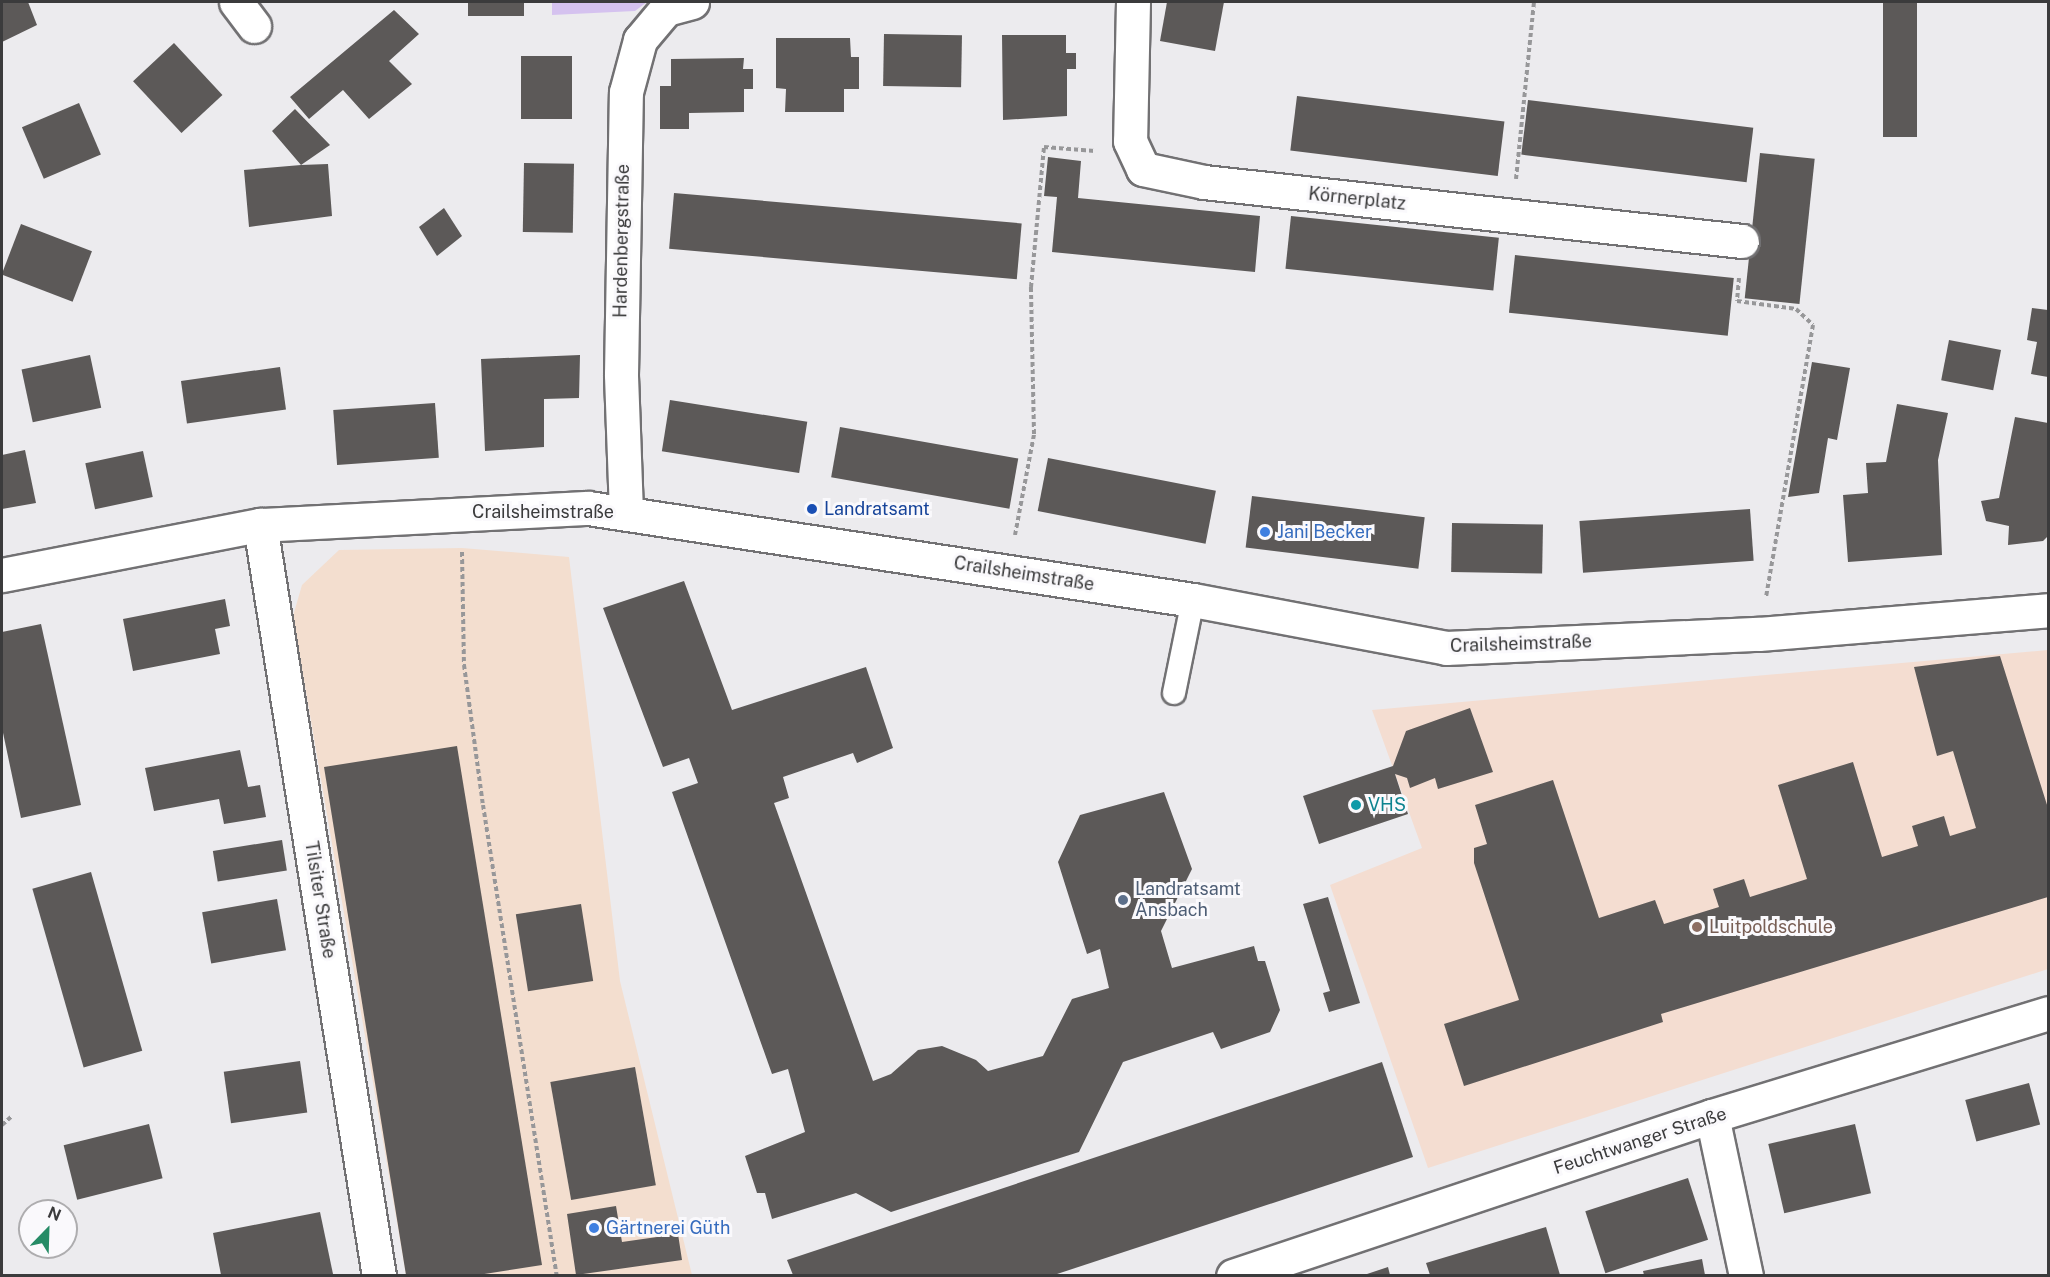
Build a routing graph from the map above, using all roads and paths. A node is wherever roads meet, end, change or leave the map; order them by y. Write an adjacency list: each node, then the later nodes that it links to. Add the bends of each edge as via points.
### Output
1 (692, 2): 8 (street, Hardenbergstraße, via 666,9 640,40 626,92 621,374)
2 (1132, 2): 4 (street, via 1130,141)
3 (1534, 2): 5 (path)
4 (1136, 153): 5 (street, Körnerplatz, via 1143,169 1204,182); 10 (path, via 1044,147 1031,287 1034,434)
5 (1513, 216): 6 (street, Körnerplatz)
6 (1742, 241): 14 (path, via 1737,301 1796,309 1813,325)
7 (461, 512): 8 (street, Crailsheimstraße); 9 (street, Crailsheimstraße); 21 (path, via 464,665)
8 (626, 512): 10 (street, Crailsheimstraße)
9 (260, 525): 11 (street, Crailsheimstraße); 20 (street, Tilsiter Straße)
10 (1008, 571): 12 (street, Crailsheimstraße)
11 (2, 575)
12 (1193, 600): 14 (street, Crailsheimstraße, via 1446,648); 15 (lane)
13 (2049, 610): 14 (street, Crailsheimstraße)
14 (1759, 634)
15 (1174, 693)
16 (2049, 1013): 17 (street, Feuchtwanger Straße)
17 (1713, 1116): 22 (street, Feuchtwanger Straße); 23 (street)
18 (11, 1117): 19 (path)
19 (2, 1125)
20 (379, 1275)
21 (557, 1275)
22 (1233, 1275)
23 (1746, 1275)

